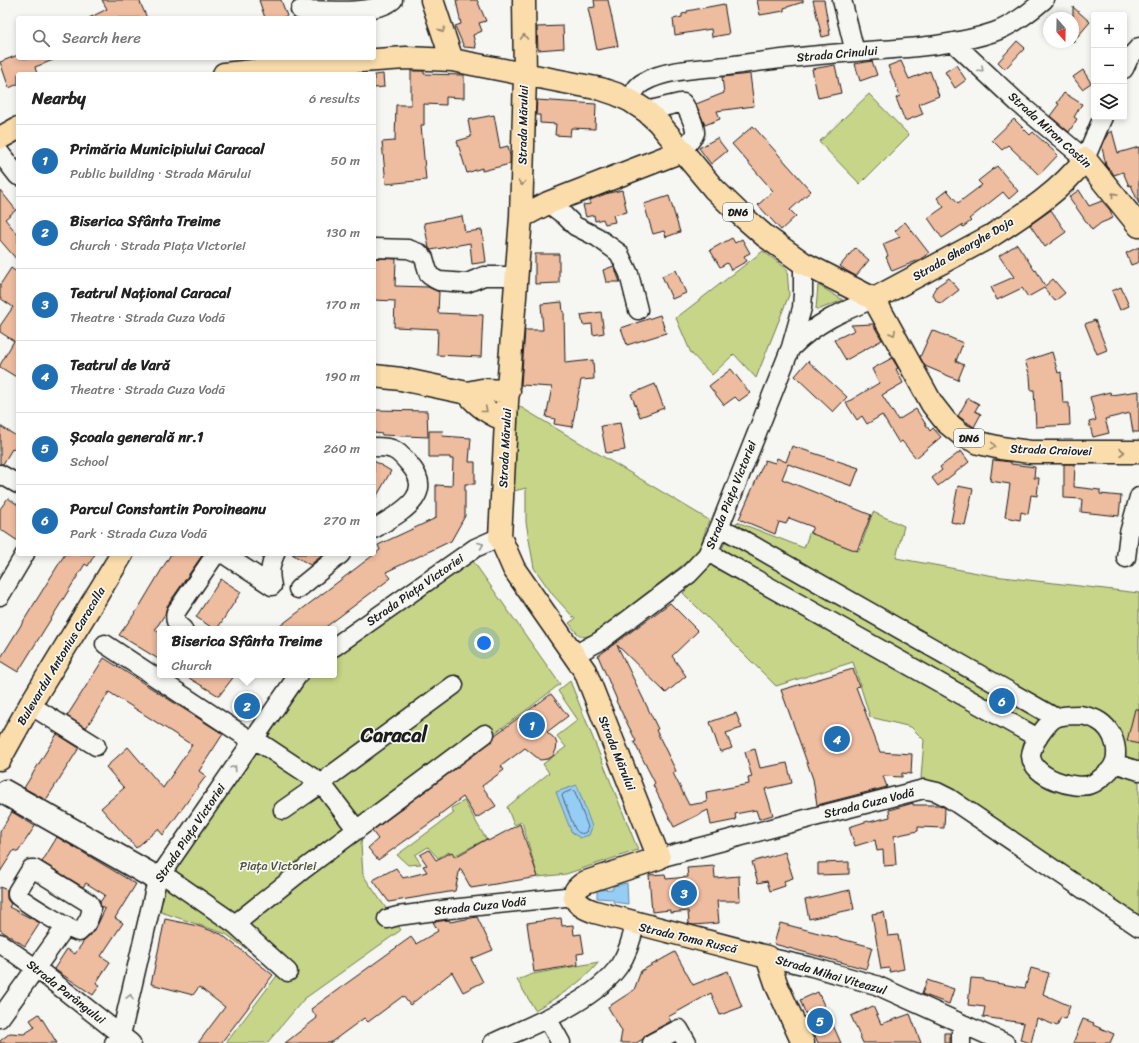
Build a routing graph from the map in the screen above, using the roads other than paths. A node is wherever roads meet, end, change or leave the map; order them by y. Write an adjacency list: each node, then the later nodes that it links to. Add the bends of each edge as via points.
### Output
1 (393, 0): 7 (street, via 384,6)
2 (432, 0): 13 (main road, one-way to 13)
3 (524, 0): 17 (main road, Strada Mărului, one-way to 3)
4 (842, 0): 10 (street)
5 (1044, 0): 8 (street, Strada Crinului, via 1020,19 995,32)
6 (300, 10): 7 (street)
7 (343, 14)
8 (953, 42): 10 (street, Strada Crinului); 22 (street, Strada Miron Costin, one-way to 22, via 1017,102)
9 (1139, 47): 14 (street)
10 (855, 52): 18 (street, Strada Crinului, via 781,59 657,77 635,89)
11 (376, 59): 13 (main road, DN6)
12 (346, 60): 15 (main road, DN6)
13 (452, 60): 17 (main road, DN6)
14 (1127, 62)
15 (323, 69): 16 (main road, DN6)
16 (264, 72)
17 (525, 74): 18 (main road, DN6, via 601,89); 25 (main road, Strada Mărului, one-way to 25)
18 (639, 106): 21 (main road, DN6, via 658,122); 21 (street, via 683,103 695,131)
19 (1102, 120): 22 (street, Strada Gheorghe Doja)
20 (4, 138): 23 (street)
21 (682, 151): 24 (main road); 28 (main road, DN6, via 714,189 741,215)
22 (1085, 159): 26 (main road, Strada Miron Costin, one-way to 22); 30 (main road, Strada Gheorghe Doja, via 1073,175 1010,224)
23 (16, 171)
24 (548, 203): 25 (main road); 31 (street, via 575,226 597,237 619,253 630,274)
25 (521, 217): 29 (main road, Strada Mărului)
26 (1139, 226)
27 (376, 248): 29 (street, via 408,249 419,253 424,258 429,275 439,281 467,282 484,276)
28 (803, 263): 30 (main road, DN6); 32 (street, Strada Piața Victoriei, via 802,308)
29 (517, 276): 34 (main road, Strada Mărului)
30 (874, 298): 32 (street, Strada Piața Victoriei, via 806,333); 38 (main road, Strada Craiovei / DN6, one-way to 38, via 932,404 946,422 962,435 980,443 1030,452)
31 (638, 310)
32 (791, 348): 58 (street, Strada Piața Victoriei, via 707,555 676,584 600,641)
33 (376, 376): 35 (main road, via 408,380)
34 (508, 392): 35 (main road, via 482,390); 36 (main road, Strada Mărului)
35 (467, 393): 36 (main road, one-way to 36, via 490,413)
36 (506, 420): 45 (main road, Strada Mărului)
37 (376, 447): 42 (street, via 393,449 406,460 420,481 419,491 409,506)
38 (1139, 452)
39 (0, 474): 40 (street)
40 (16, 483)
41 (1139, 497): 44 (street)
42 (376, 528)
43 (731, 533): 62 (street)
44 (1136, 533)
45 (500, 537): 57 (street, Strada Piața Victoriei, one-way to 45, via 474,548); 58 (main road, Strada Mărului, via 514,568)
46 (24, 556): 54 (street)
47 (121, 556): 61 (main road, Bulevardul Antonius Caracalla)
48 (216, 556): 55 (street, via 176,612 175,618)
49 (227, 556): 50 (street, via 272,586 269,575)
50 (274, 556)
51 (339, 556): 53 (street)
52 (718, 558): 64 (street)
53 (298, 589)
54 (0, 596)
55 (179, 626)
56 (105, 644): 65 (street)
57 (337, 645)
58 (574, 655): 74 (main road, Strada Mărului, via 585,671)
59 (296, 678): 65 (street, Strada Piața Victoriei)
60 (454, 685): 70 (street)
61 (30, 705): 66 (street); 67 (main road, Bulevardul Antonius Caracalla)
62 (1056, 718): 64 (street); 68 (street, via 1079,715 1097,720 1109,729 1116,750)
63 (485, 734): 73 (street)
64 (1038, 738): 68 (street, via 1032,756 1034,764 1051,778 1067,785 1091,784 1110,771)
65 (252, 741): 70 (street, via 262,744); 89 (street, Strada Piața Victoriei, one-way to 65, via 157,880)
66 (96, 746)
67 (0, 759)
68 (1114, 763): 69 (street)
69 (1139, 771)
70 (326, 780): 72 (street); 73 (street)
71 (3, 791): 71 (street, via 150,878 153,873)
72 (283, 810)
73 (357, 830): 79 (street)
74 (659, 858): 76 (main road, Strada Cuza Vodă, via 586,882 579,886); 81 (street, Strada Cuza Vodă, via 924,789 949,798)
75 (170, 879): 79 (street)
76 (574, 896): 77 (street, Strada Cuza Vodă, via 450,909); 78 (main road, via 580,906 586,909)
77 (387, 919)
78 (635, 923): 83 (main road, Strada Toma Rușcă); 87 (street, Strada Toma Rușcă, via 625,956 607,980 593,992)
79 (235, 924): 85 (street)
80 (66, 926): 84 (street)
81 (1139, 927)
82 (0, 943): 84 (street, Strada Parângului)
83 (767, 957): 88 (street, Strada Mihai Viteazul, via 876,985); 94 (main road)
84 (36, 968): 86 (street); 89 (street, Strada Parângului)
85 (288, 972)
86 (0, 1018)
87 (547, 1018): 90 (street, Strada Toma Rușcă); 91 (street)
88 (961, 1023): 95 (street); 96 (street, Strada Mihai Viteazul)
89 (122, 1040)
90 (493, 1043)
91 (562, 1043)
92 (652, 1043): 93 (street, via 679,1029)
93 (687, 1043)
94 (803, 1043)
95 (960, 1043)
96 (1005, 1043)

